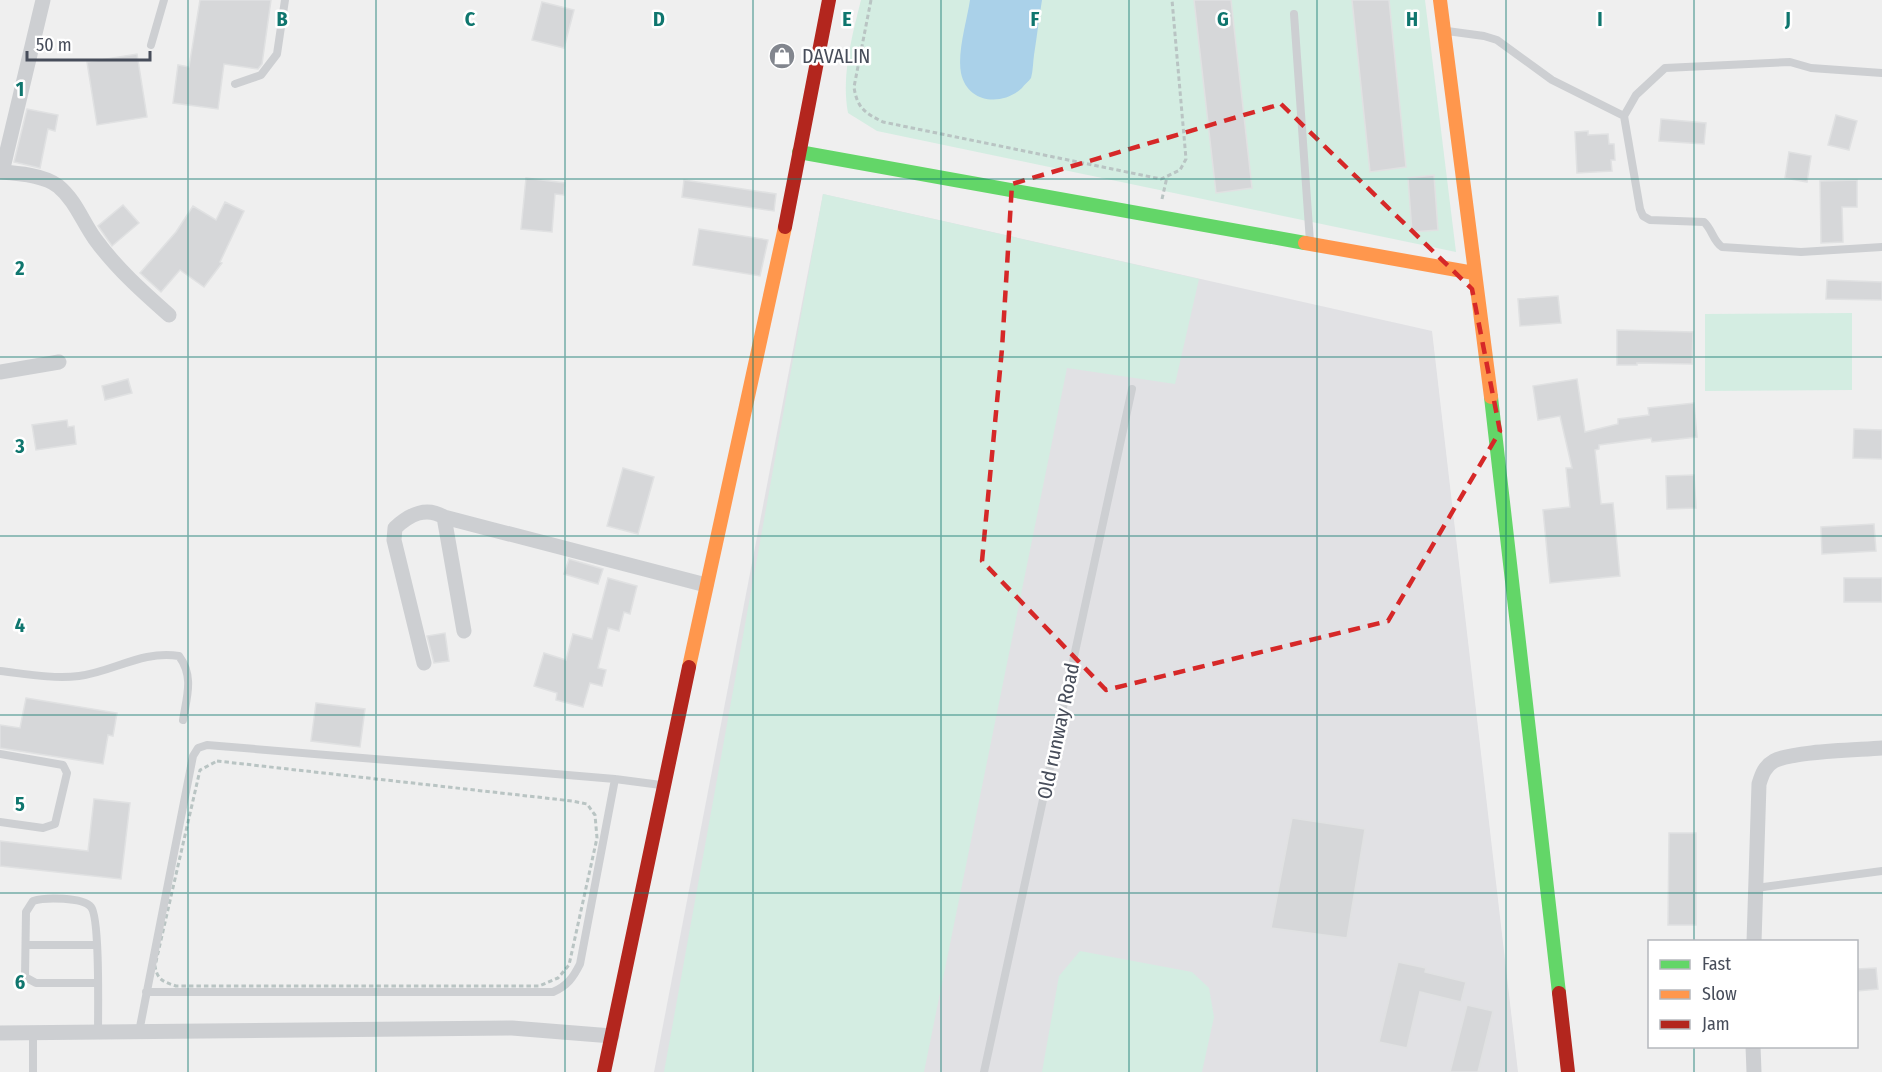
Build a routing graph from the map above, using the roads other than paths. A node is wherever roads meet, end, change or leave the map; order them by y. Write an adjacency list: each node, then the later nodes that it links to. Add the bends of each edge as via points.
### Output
1 (43, 0): 13 (street)
2 (164, 0): 8 (lane)
3 (285, 0): 10 (lane, via 277,54 261,75)
4 (829, 0): 12 (street)
5 (1440, 0): 7 (street)
6 (1294, 14): 14 (lane)
7 (1443, 31): 11 (lane, via 1497,39 1552,80); 16 (street)
8 (151, 45)
9 (1882, 73): 11 (lane, via 1811,68 1790,62 1665,68 1636,95)
10 (235, 84)
11 (1624, 116): 15 (lane, via 1643,216 1704,222 1722,247 1802,252)
12 (799, 152): 14 (street); 22 (street)
13 (1, 172): 17 (street, via 34,176 56,184 74,203 94,238 139,289)
14 (1310, 244): 16 (street)
15 (1882, 247)
16 (1474, 273): 48 (street)
17 (169, 315)
18 (59, 363): 19 (street)
19 (0, 372)
20 (1132, 389): 47 (lane, Old runway Road)
21 (444, 517): 22 (street); 23 (street); 24 (street, via 427,510 404,519 394,528)
22 (706, 585): 30 (street)
23 (464, 631)
24 (424, 663)
25 (0, 671): 26 (lane, via 80,676 137,658 179,656 190,682)
26 (183, 720)
27 (1882, 748): 33 (street, via 1797,756 1767,766 1759,784)
28 (0, 754): 31 (lane, via 63,765 67,772 55,824 43,828)
29 (615, 779): 30 (lane); 38 (lane, via 580,964 574,977 553,992); 38 (lane, via 207,745 198,748 193,756)
30 (665, 786): 43 (street)
31 (0, 822)
32 (1882, 871): 33 (lane)
33 (1755, 888): 34 (street)
34 (1754, 940)
35 (26, 945): 36 (lane); 36 (lane, via 26,912 40,898 84,901 92,908 96,920); 37 (lane, via 26,977 36,983)
36 (96, 945): 37 (lane)
37 (97, 983): 39 (lane)
38 (146, 992): 40 (lane)
39 (98, 1032): 40 (street); 42 (street)
40 (139, 1032): 43 (street, via 512,1028)
41 (0, 1033): 42 (street)
42 (33, 1033): 45 (lane)
43 (612, 1036): 46 (street)
44 (1753, 1048): 49 (street)
45 (33, 1072)
46 (604, 1072)
47 (984, 1072)
48 (1568, 1072)
49 (1754, 1072)

